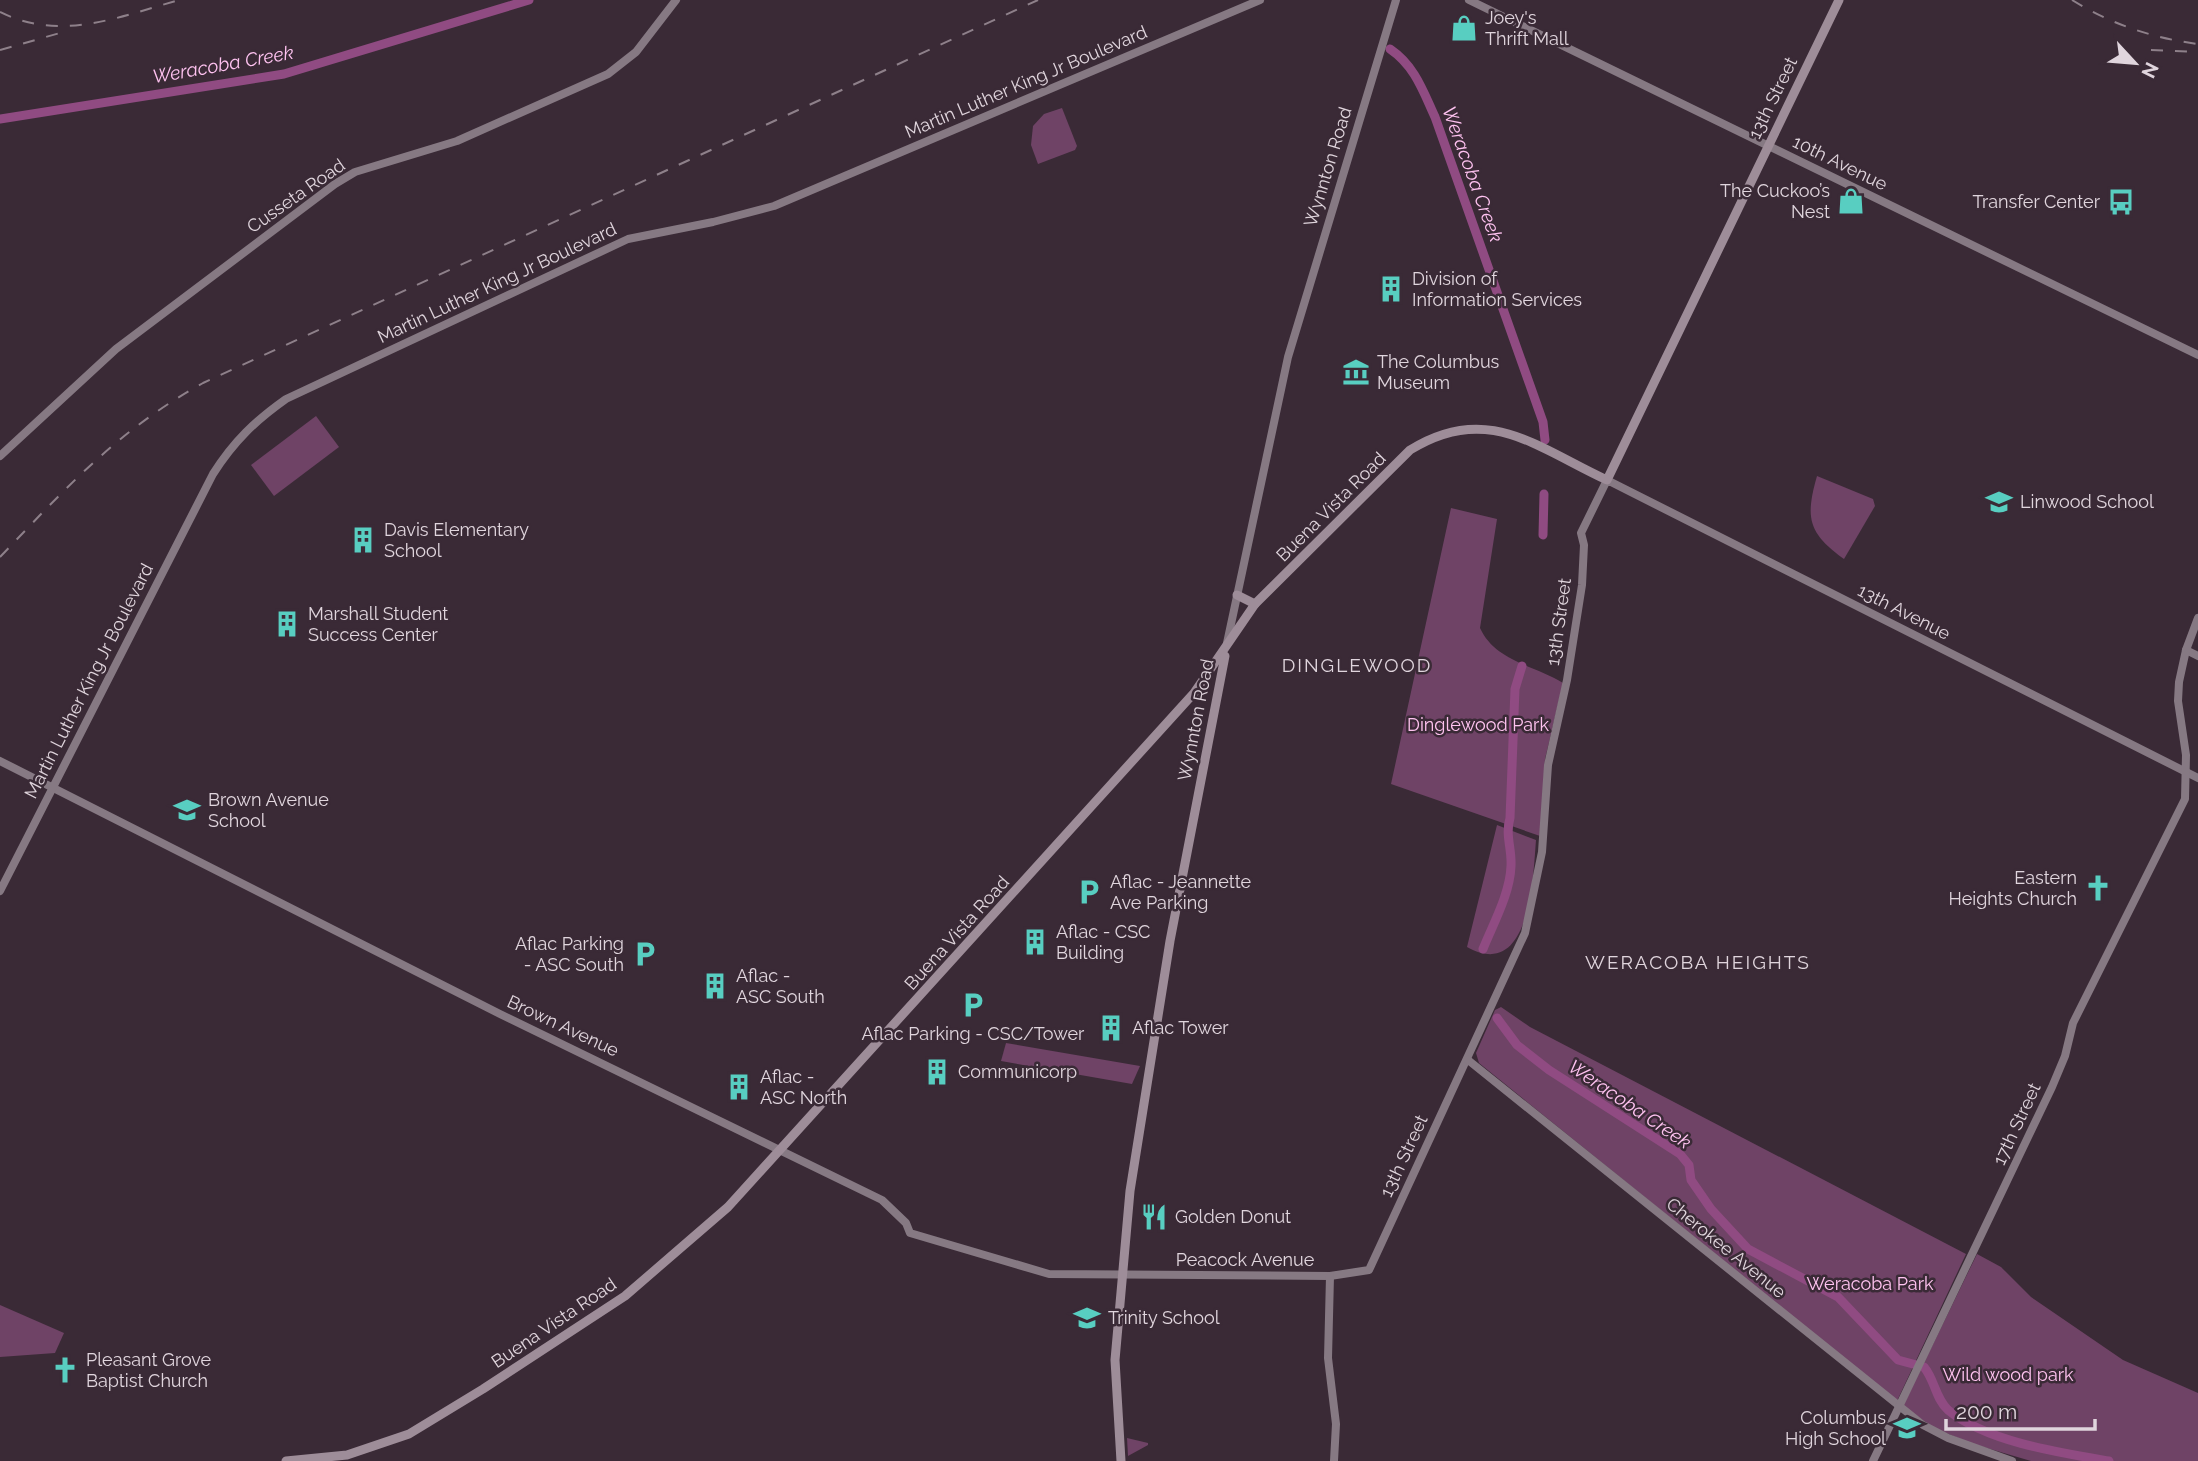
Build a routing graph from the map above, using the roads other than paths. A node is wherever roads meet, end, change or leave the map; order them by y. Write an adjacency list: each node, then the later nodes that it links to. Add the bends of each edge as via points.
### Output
1 (676, 0): 8 (street, Cusseta Road, via 636,52 608,74 457,141 355,172 335,184 116,349)
2 (1260, 0): 19 (street, Martin Luther King Jr Boulevard, via 774,206 628,239 286,398 232,443)
3 (1396, 0): 10 (street, Wynnton Road, via 1288,357)
4 (1469, 0): 6 (street, 10th Avenue)
5 (1839, 0): 6 (main road, 13th Street)
6 (1767, 145): 7 (street, 10th Avenue); 9 (main road, 13th Street)
7 (2198, 355)
8 (0, 456)
9 (1607, 480): 11 (main road, Buena Vista Road, via 1504,431 1469,428 1434,435 1410,450); 17 (street, 13th Avenue); 21 (street, 13th Street, via 1581,533 1582,584 1545,782 1542,852 1531,914)
10 (1237, 595): 11 (main road); 14 (street, Wynnton Road)
11 (1255, 604): 14 (main road, Buena Vista Road)
12 (2198, 618): 13 (street)
13 (2186, 650): 15 (street); 17 (street, via 2178,701)
14 (1226, 651): 22 (main road, Buena Vista Road, via 1115,782); 24 (main road, Wynnton Road, via 1140,1114)
15 (2198, 656)
16 (0, 761): 19 (street, Brown Avenue)
17 (2186, 772): 18 (street, 13th Avenue); 26 (street, 17th Street, via 2185,799 2073,1023 2052,1087)
18 (2198, 778)
19 (52, 788): 20 (street, Martin Luther King Jr Boulevard); 22 (street, Brown Avenue)
20 (0, 891)
21 (1468, 1060): 23 (street, 13th Street); 26 (street, Cherokee Avenue)
22 (780, 1151): 24 (street, Brown Avenue, via 882,1200 910,1233 1036,1272); 27 (main road, Buena Vista Road, via 728,1208 625,1296 433,1421)
23 (1369, 1270): 25 (street, Peacock Avenue)
24 (1120, 1276): 25 (street, Peacock Avenue); 30 (main road, Wynnton Road, via 1115,1360)
25 (1330, 1276): 31 (street, via 1328,1358 1336,1424)
26 (1899, 1407): 32 (street, 17th Street); 33 (street, Cherokee Avenue, via 1948,1438)
27 (342, 1458): 28 (main road, Buena Vista Road)
28 (322, 1459): 29 (main road, Buena Vista Road)
29 (286, 1461)
30 (1121, 1461)
31 (1334, 1461)
32 (1873, 1461)
33 (2012, 1461)

